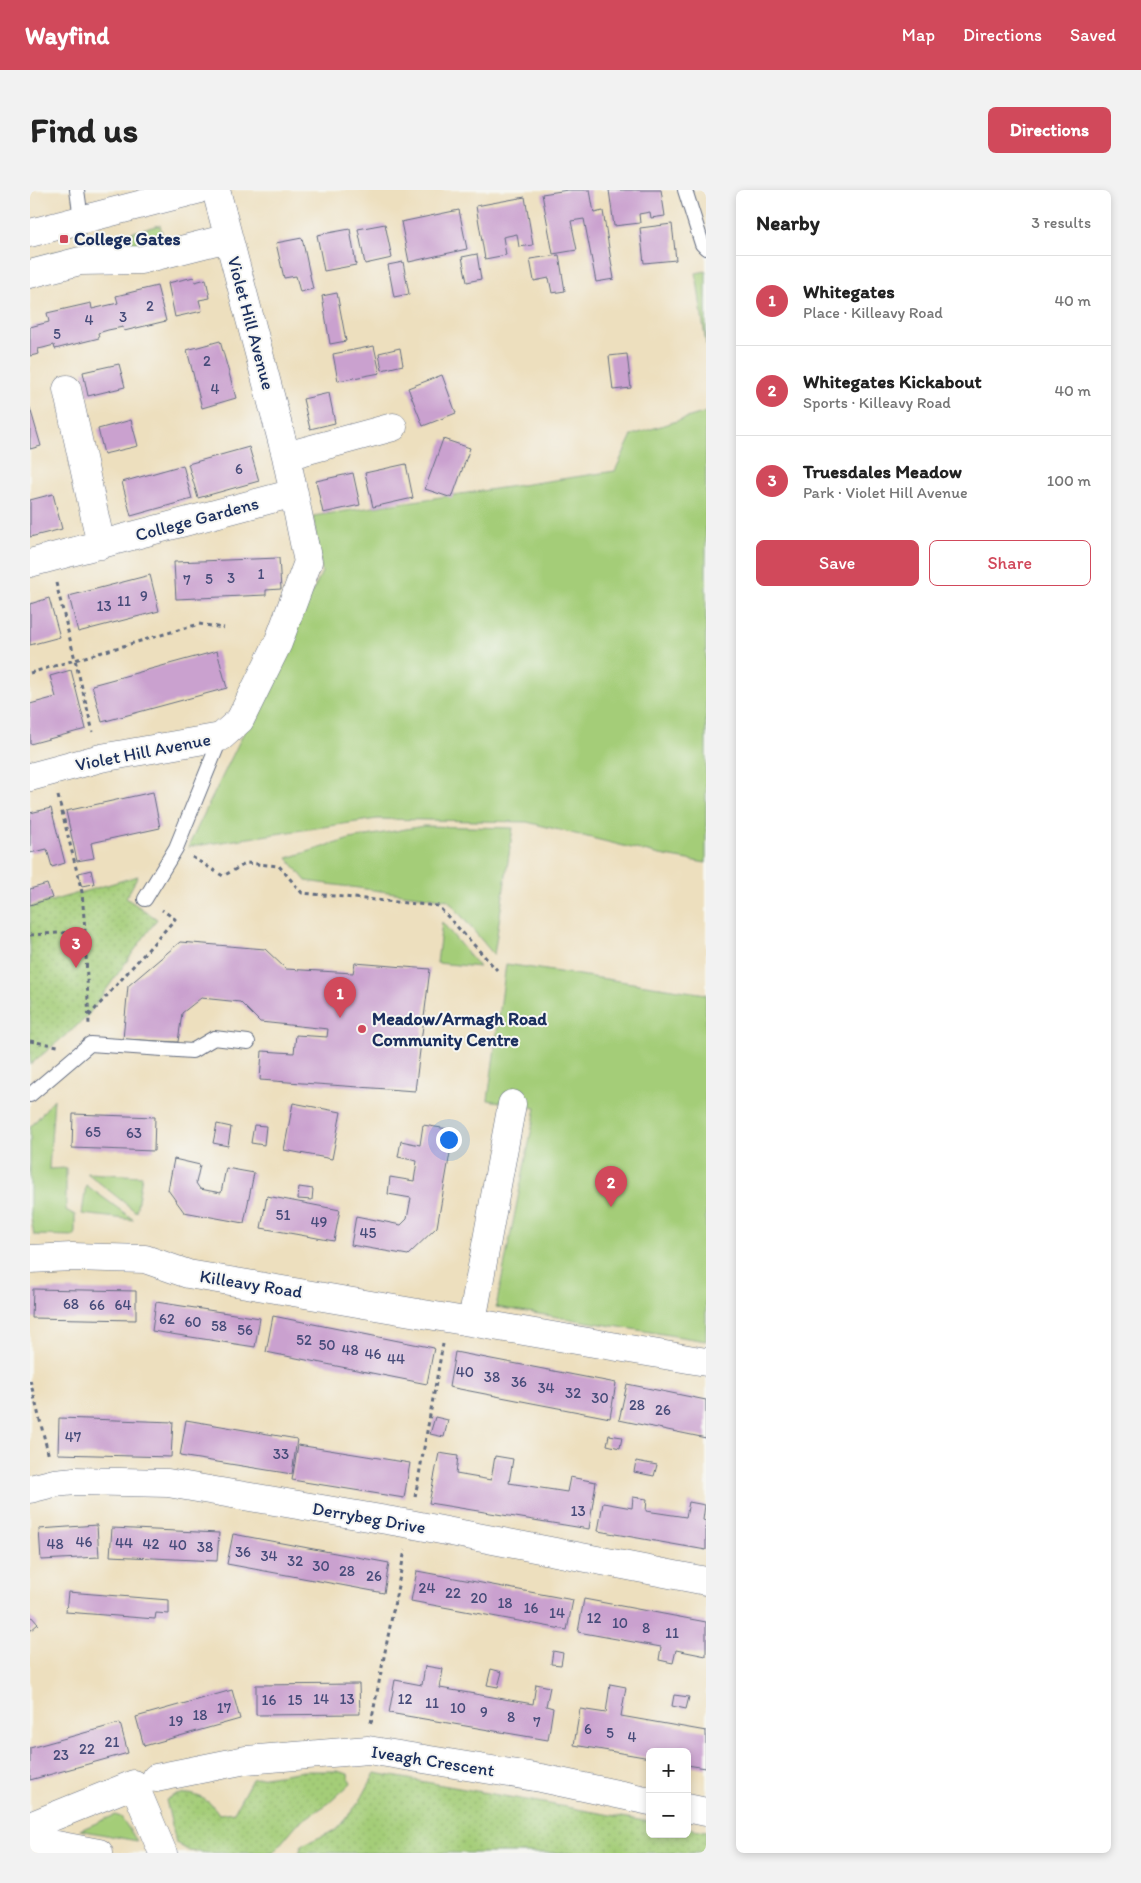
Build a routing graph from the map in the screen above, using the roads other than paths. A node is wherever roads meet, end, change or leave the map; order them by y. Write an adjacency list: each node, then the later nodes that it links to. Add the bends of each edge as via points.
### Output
1 (77, 190): 5 (lane)
2 (197, 190): 5 (street)
3 (216, 190): 7 (street, Violet Hill Avenue)
4 (685, 190): 8 (lane)
5 (81, 219): 6 (street)
6 (30, 233)
7 (228, 238): 9 (street, via 141,260 80,261); 12 (street, Violet Hill Avenue)
8 (706, 248)
9 (30, 274)
10 (67, 390): 14 (street)
11 (393, 427): 12 (street)
12 (286, 456): 13 (street, Violet Hill Avenue)
13 (294, 493): 14 (street, College Gardens); 16 (street, Violet Hill Avenue, via 308,562 278,643 240,720)
14 (101, 545): 15 (street, College Gardens)
15 (40, 561)
16 (221, 737): 17 (street, Violet Hill Avenue, via 99,758); 18 (lane, via 176,848)
17 (41, 774)
18 (145, 899)
19 (248, 1042): 20 (lane, via 214,1038 192,1052 90,1044)
20 (30, 1095)
21 (512, 1104): 23 (street)
22 (30, 1259): 23 (street, Killeavy Road, via 145,1259 188,1274)
23 (472, 1321): 24 (street, Killeavy Road)
24 (706, 1362)
25 (42, 1486): 26 (street, Derrybeg Drive, via 168,1483 410,1524)
26 (706, 1581)
27 (145, 1781): 28 (street, Iveagh Crescent, via 246,1760 368,1750 541,1778); 31 (street, Iveagh Crescent, via 36,1824); 34 (street)
28 (646, 1800)
29 (691, 1809): 30 (street)
30 (706, 1812)
31 (30, 1830)
32 (30, 1840): 33 (street)
33 (99, 1853)
34 (163, 1853)

